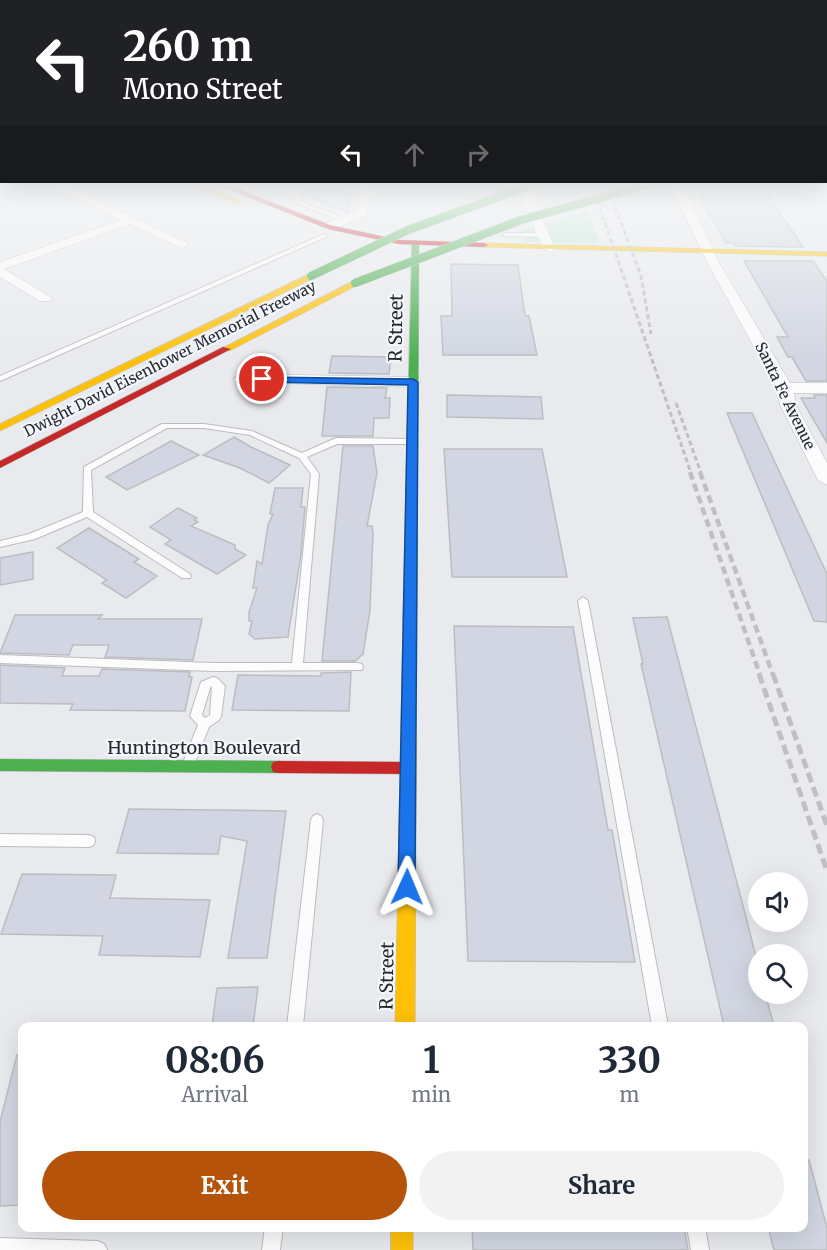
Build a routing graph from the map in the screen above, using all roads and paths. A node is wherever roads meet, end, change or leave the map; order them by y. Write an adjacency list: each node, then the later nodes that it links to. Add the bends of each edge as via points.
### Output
1 (65, 243): 13 (street)
2 (301, 243): 17 (lane)
3 (382, 243): 22 (main road, Dwight David Eisenhower Memorial Freeway, bridge)
4 (393, 243): 10 (main road)
5 (443, 243): 15 (main road, bridge)
6 (460, 243): 15 (main road, bridge)
7 (547, 243): 9 (street)
8 (705, 243): 11 (street, Santa Fe Avenue)
9 (549, 248): 10 (main road); 11 (main road, via 686,249)
10 (415, 249): 11 (main road, via 689,257); 19 (main road, R Street)
11 (710, 253): 12 (main road); 20 (street, Santa Fe Avenue)
12 (827, 254)
13 (0, 266)
14 (0, 272): 16 (street)
15 (349, 286): 25 (main road, Dwight David Eisenhower Memorial Freeway)
16 (45, 298)
17 (0, 379)
18 (241, 379): 19 (street)
19 (413, 382): 23 (main road, R Street)
20 (785, 388): 21 (street); 26 (street, Santa Fe Avenue, via 788,405)
21 (827, 388)
22 (0, 428)
23 (412, 441): 24 (lane, via 336,441); 39 (main road, R Street)
24 (302, 456): 27 (lane, via 252,433 204,426 165,426 87,469); 33 (lane, via 315,474)
25 (0, 465)
26 (827, 480)
27 (88, 513): 28 (lane, via 32,537); 29 (lane)
28 (0, 544)
29 (186, 576)
30 (583, 601): 45 (lane)
31 (0, 659): 32 (lane)
32 (217, 667): 33 (lane); 35 (lane)
33 (297, 667): 34 (lane)
34 (358, 667)
35 (213, 681): 36 (lane, via 219,686 215,717); 36 (lane, via 205,685 196,716)
36 (204, 724): 38 (lane)
37 (0, 765): 38 (main road, Huntington Boulevard)
38 (188, 765): 39 (main road, Huntington Boulevard)
39 (408, 768): 44 (main road, R Street)
40 (317, 820): 43 (lane)
41 (0, 840): 42 (lane)
42 (89, 841)
43 (295, 1022)
44 (405, 1022)
45 (659, 1022)
46 (274, 1232): 51 (lane)
47 (402, 1232): 52 (main road)
48 (697, 1232): 53 (lane)
49 (0, 1247): 50 (lane)
50 (98, 1250)
51 (272, 1250)
52 (402, 1250)
53 (700, 1250)

